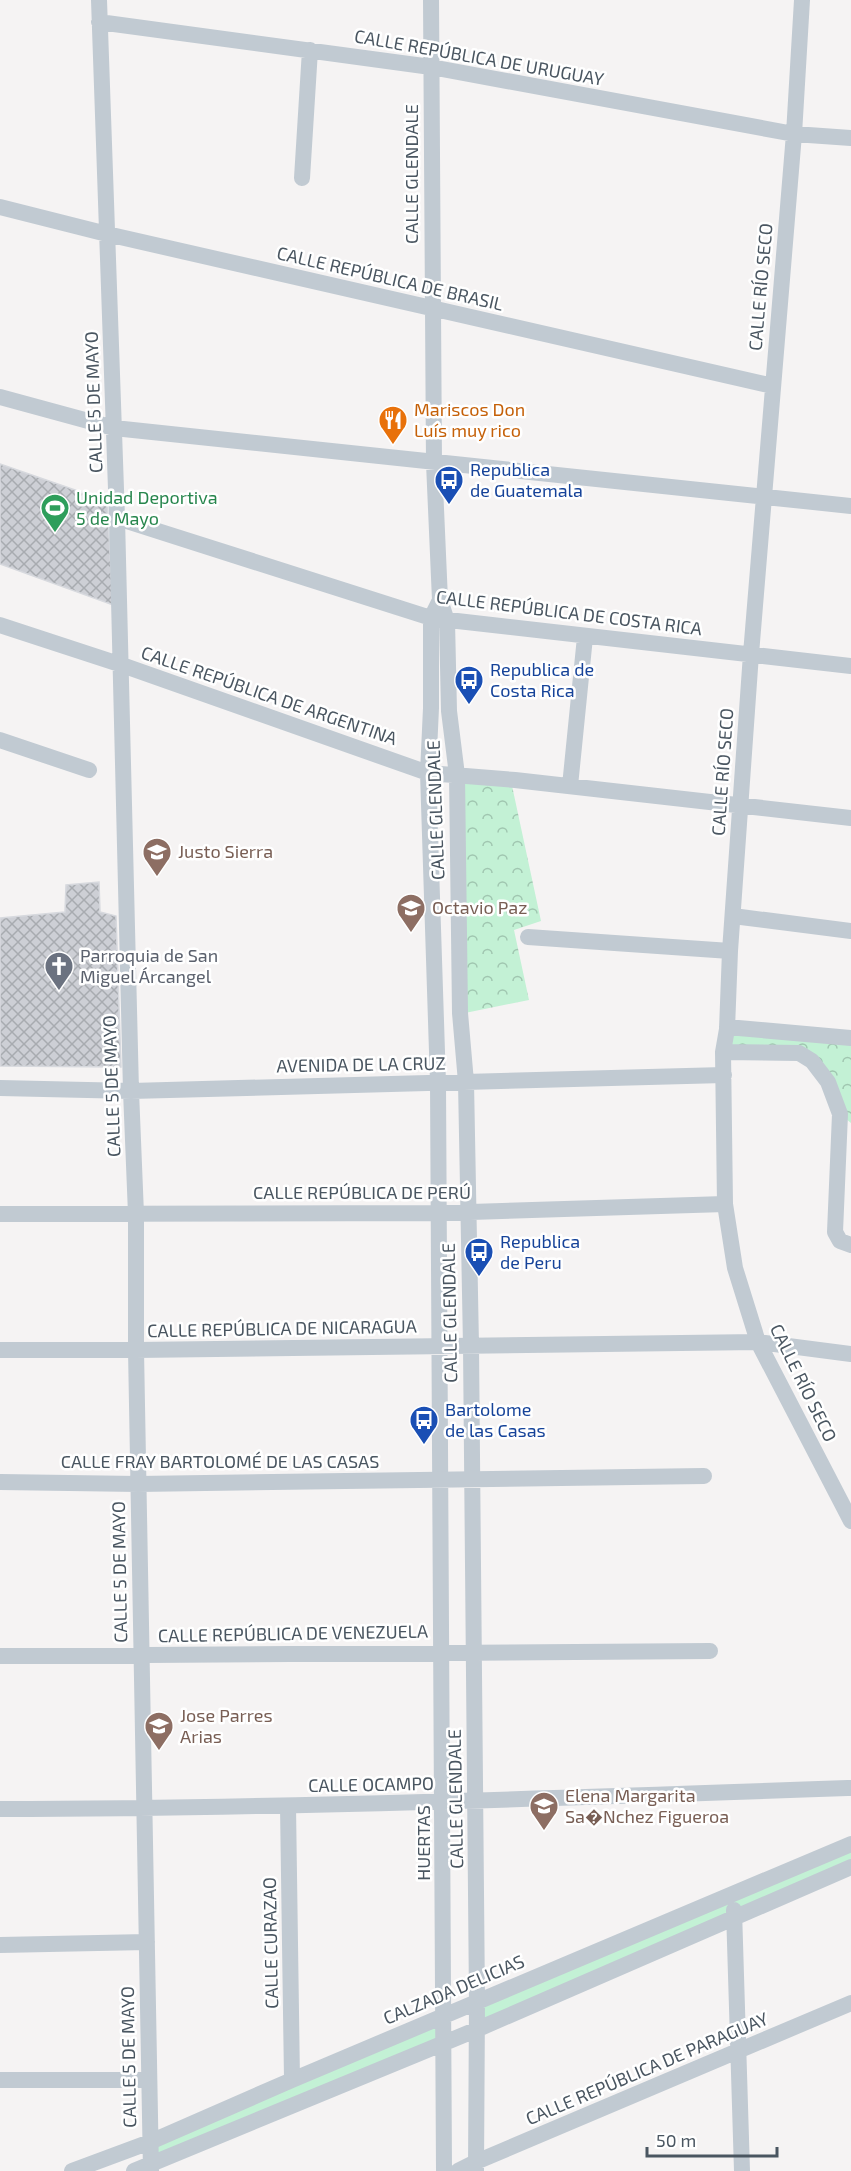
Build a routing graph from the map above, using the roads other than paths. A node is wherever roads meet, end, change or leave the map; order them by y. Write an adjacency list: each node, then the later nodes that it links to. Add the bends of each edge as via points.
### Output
1 (99, 0): 4 (street, CALLE 5 DE MAYO)
2 (431, 0): 6 (street, CALLE GLENDALE)
3 (802, 0): 7 (street, CALLE RÍO SECO)
4 (99, 22): 5 (street, CALLE REPÚBLICA DE URUGUAY); 11 (street, CALLE 5 DE MAYO)
5 (310, 50): 6 (street, CALLE REPÚBLICA DE URUGUAY); 9 (street)
6 (431, 67): 7 (street, CALLE REPÚBLICA DE URUGUAY); 12 (street, CALLE GLENDALE)
7 (794, 134): 8 (street, CALLE REPÚBLICA DE URUGUAY); 13 (street, CALLE RÍO SECO)
8 (851, 138)
9 (302, 178)
10 (0, 207): 11 (street, CALLE REPÚBLICA DE BRASIL)
11 (107, 234): 12 (street, CALLE REPÚBLICA DE BRASIL); 15 (street, CALLE 5 DE MAYO)
12 (433, 308): 13 (street, CALLE REPÚBLICA DE BRASIL); 16 (street, CALLE GLENDALE)
13 (773, 386): 17 (street, CALLE RÍO SECO)
14 (0, 397): 15 (street)
15 (114, 428): 16 (street); 19 (street, CALLE 5 DE MAYO)
16 (434, 463): 17 (street); 20 (street, CALLE GLENDALE)
17 (764, 497): 18 (street); 23 (street, CALLE RÍO SECO)
18 (851, 506)
19 (117, 518): 20 (street, CALLE REPÚBLICA DE COSTA RICA); 24 (street, CALLE 5 DE MAYO)
20 (439, 619): 22 (street, CALLE REPÚBLICA DE COSTA RICA); 28 (street, CALLE GLENDALE); 29 (street, CALLE GLENDALE)
21 (0, 625): 24 (street, CALLE REPÚBLICA DE ARGENTINA)
22 (585, 637): 23 (street, CALLE REPÚBLICA DE COSTA RICA); 30 (street)
23 (751, 654): 25 (street, CALLE REPÚBLICA DE COSTA RICA); 31 (street, CALLE RÍO SECO)
24 (122, 665): 28 (street, CALLE REPÚBLICA DE ARGENTINA); 46 (street, CALLE 5 DE MAYO)
25 (851, 666)
26 (0, 740): 27 (street)
27 (89, 770)
28 (428, 773): 29 (street, CALLE REPÚBLICA DE ARGENTINA); 44 (street, CALLE GLENDALE)
29 (457, 775): 30 (street, CALLE REPÚBLICA DE ARGENTINA); 43 (street, CALLE GLENDALE, via 460,1013)
30 (570, 786): 31 (street, CALLE REPÚBLICA DE ARGENTINA)
31 (741, 805): 32 (street, CALLE REPÚBLICA DE ARGENTINA); 33 (street, CALLE RÍO SECO)
32 (851, 818)
33 (733, 916): 34 (street); 36 (street, CALLE RÍO SECO)
34 (851, 931)
35 (528, 937): 36 (street)
36 (730, 951): 37 (street, CALLE RÍO SECO)
37 (727, 1027): 38 (street); 40 (street, CALLE RÍO SECO)
38 (801, 1034): 39 (street); 41 (street)
39 (851, 1038)
40 (723, 1052): 41 (street); 42 (street, CALLE RÍO SECO)
41 (799, 1053): 47 (street, via 812,1061 828,1082)
42 (724, 1075): 43 (street, AVENIDA DE LA CRUZ); 48 (street, CALLE RÍO SECO)
43 (466, 1082): 44 (street, AVENIDA DE LA CRUZ); 49 (street, CALLE GLENDALE)
44 (438, 1083): 46 (street, AVENIDA DE LA CRUZ); 50 (street, CALLE GLENDALE)
45 (0, 1088): 46 (street, AVENIDA DE LA CRUZ)
46 (131, 1090): 52 (street, CALLE 5 DE MAYO)
47 (846, 1118): 53 (street, via 835,1232 840,1241)
48 (725, 1204): 49 (street, CALLE REPÚBLICA DE PERÚ); 54 (street, CALLE RÍO SECO, via 735,1268)
49 (468, 1212): 50 (street, CALLE REPÚBLICA DE PERÚ); 55 (street, CALLE GLENDALE)
50 (439, 1213): 52 (street, CALLE REPÚBLICA DE PERÚ); 56 (street, CALLE GLENDALE)
51 (0, 1214): 52 (street, CALLE REPÚBLICA DE PERÚ)
52 (136, 1214): 58 (street, CALLE 5 DE MAYO)
53 (851, 1245)
54 (758, 1342): 55 (street, CALLE REPÚBLICA DE NICARAGUA); 59 (street, CALLE REPÚBLICA DE NICARAGUA); 65 (street, CALLE RÍO SECO)
55 (471, 1346): 56 (street, CALLE REPÚBLICA DE NICARAGUA); 62 (street, CALLE GLENDALE)
56 (440, 1347): 58 (street, CALLE REPÚBLICA DE NICARAGUA); 61 (street, CALLE GLENDALE)
57 (0, 1350): 58 (street, CALLE REPÚBLICA DE NICARAGUA)
58 (136, 1350): 64 (street, CALLE 5 DE MAYO)
59 (851, 1354)
60 (704, 1476): 62 (street, CALLE FRAY BARTOLOMÉ DE LAS CASAS)
61 (441, 1479): 62 (street, CALLE FRAY BARTOLOMÉ DE LAS CASAS); 64 (street, CALLE FRAY BARTOLOMÉ DE LAS CASAS); 68 (street, HUERTAS)
62 (472, 1479): 67 (street, CALLE GLENDALE)
63 (0, 1482): 64 (street, CALLE FRAY BARTOLOMÉ DE LAS CASAS)
64 (138, 1484): 70 (street, CALLE 5 DE MAYO)
65 (851, 1521)
66 (710, 1650): 67 (street, CALLE REPÚBLICA DE VENEZUELA)
67 (474, 1651): 68 (street, CALLE REPÚBLICA DE VENEZUELA); 72 (street, CALLE GLENDALE)
68 (442, 1652): 70 (street, CALLE REPÚBLICA DE VENEZUELA); 73 (street, HUERTAS)
69 (0, 1656): 70 (street, CALLE REPÚBLICA DE VENEZUELA)
70 (141, 1656): 76 (street, CALLE 5 DE MAYO)
71 (851, 1788): 72 (street, CALLE OCAMPO)
72 (475, 1802): 73 (street, CALLE OCAMPO); 83 (street, CALLE GLENDALE)
73 (443, 1803): 74 (street, CALLE OCAMPO); 85 (street, HUERTAS)
74 (288, 1806): 76 (street, CALLE OCAMPO); 91 (street, CALLE CURAZAO)
75 (0, 1809): 76 (street, CALLE OCAMPO)
76 (144, 1809): 81 (street, CALLE 5 DE MAYO)
77 (851, 1844): 79 (street, CALZADA DELICIAS)
78 (851, 1867): 80 (street)
79 (733, 1894): 80 (street); 83 (street, CALZADA DELICIAS)
80 (735, 1917): 86 (street); 88 (street)
81 (147, 1942): 82 (street); 90 (street, CALLE 5 DE MAYO)
82 (0, 1945)
83 (477, 2001): 85 (street, CALZADA DELICIAS); 86 (street, CALLE GLENDALE)
84 (851, 2003): 88 (street, CALLE REPÚBLICA DE PARAGUAY)
85 (444, 2015): 87 (street, HUERTAS); 91 (street, CALZADA DELICIAS)
86 (478, 2028): 87 (street); 93 (street, CALLE GLENDALE)
87 (445, 2042): 94 (street); 97 (street, HUERTAS)
88 (738, 2052): 93 (street, CALLE REPÚBLICA DE PARAGUAY); 99 (street)
89 (0, 2080): 90 (street)
90 (149, 2080): 92 (street, CALLE 5 DE MAYO)
91 (292, 2080): 92 (street, CALZADA DELICIAS)
92 (150, 2142): 94 (street, CALLE 5 DE MAYO); 95 (street, CALZADA DELICIAS)
93 (476, 2166): 98 (street, CALLE REPÚBLICA DE PARAGUAY)
94 (151, 2168): 96 (street)
95 (72, 2171)
96 (134, 2171)
97 (444, 2171)
98 (458, 2171)
99 (742, 2171)

